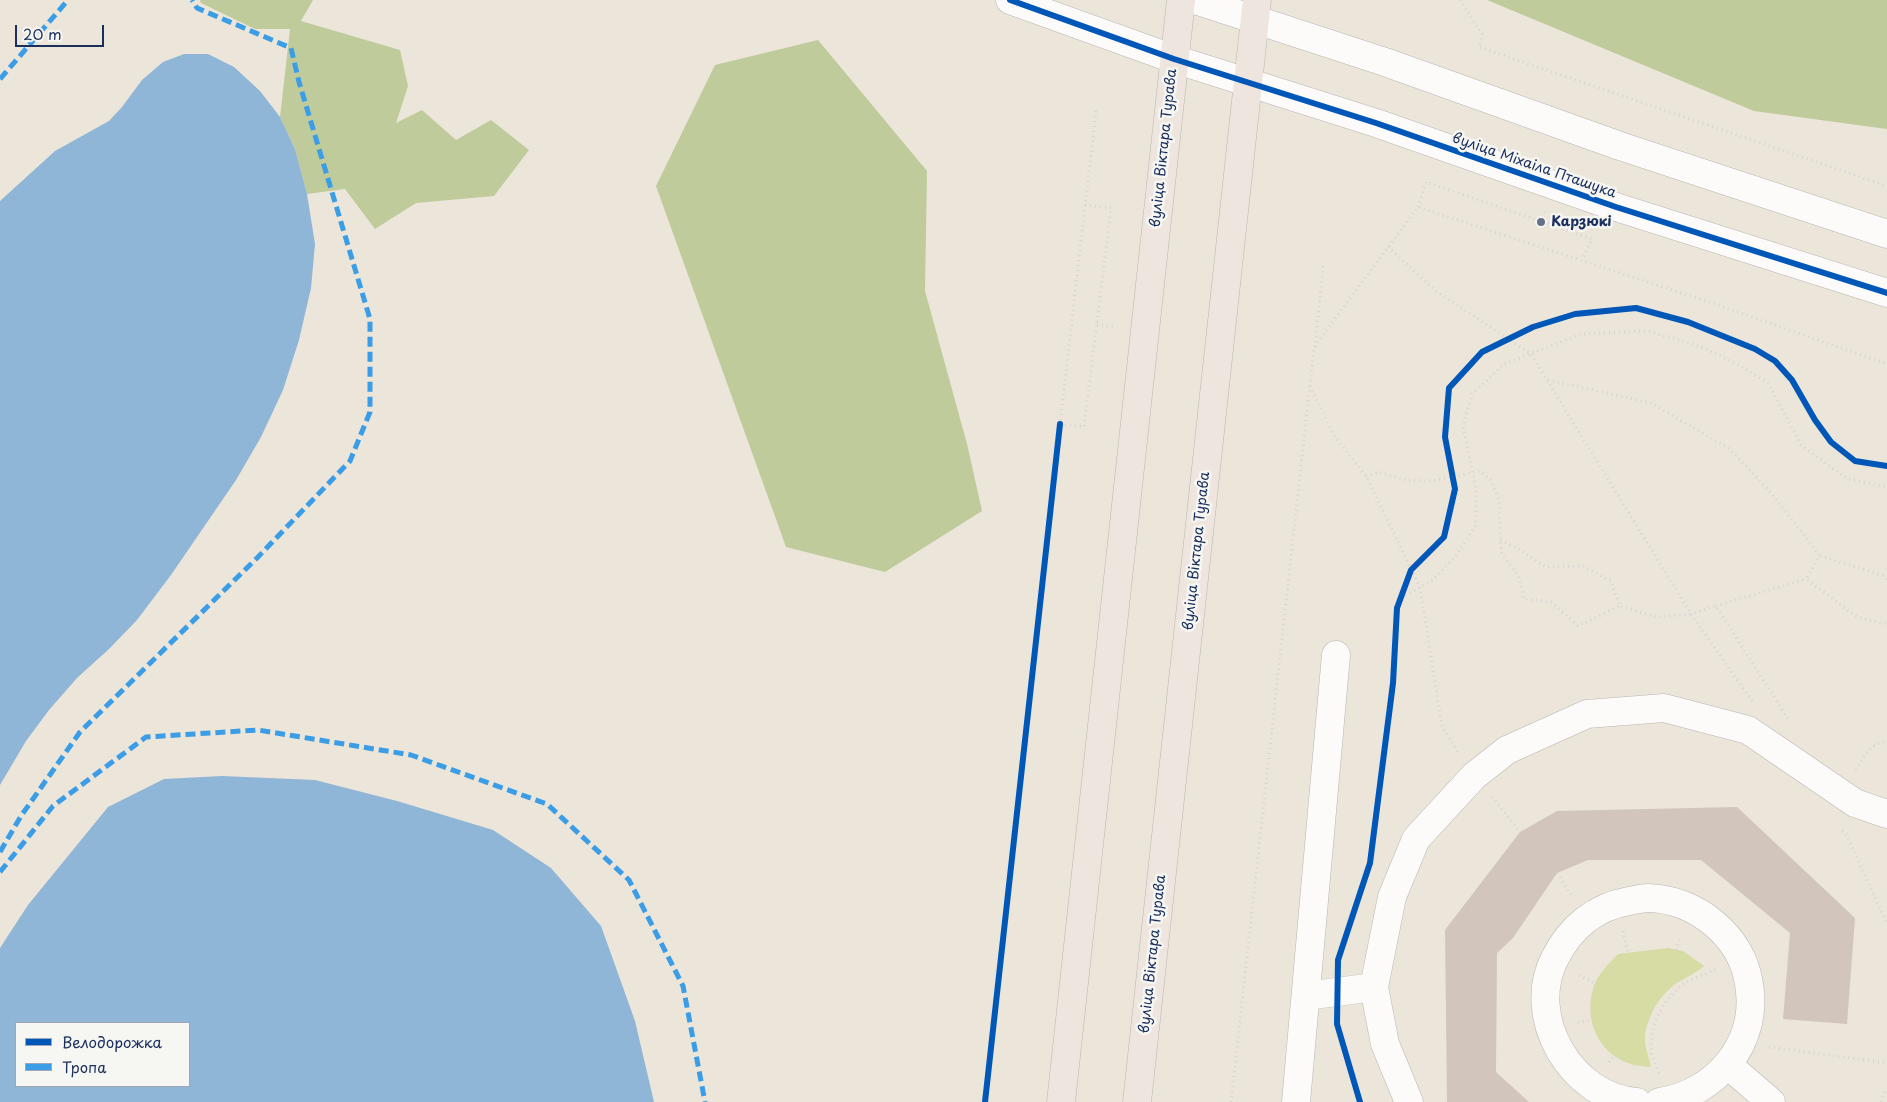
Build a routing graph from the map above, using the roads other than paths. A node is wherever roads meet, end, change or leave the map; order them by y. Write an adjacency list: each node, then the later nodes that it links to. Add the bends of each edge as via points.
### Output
1 (1010, 0): 5 (street, вуліца Міхаіла Пташука)
2 (1181, 0): 5 (main road, вуліца Віктара Турава)
3 (1195, 0): 4 (street)
4 (1256, 10): 6 (main road, вуліца Віктара Турава); 7 (street, via 1385,62 1620,146)
5 (1174, 59): 6 (street, вуліца Міхаіла Пташука); 15 (main road, вуліца Віктара Турава)
6 (1248, 83): 8 (street, вуліца Міхаіла Пташука, via 1376,123 1616,207); 16 (main road, вуліца Віктара Турава)
7 (1887, 234)
8 (1887, 293)
9 (1336, 655): 12 (street)
10 (1887, 814): 11 (street, via 1855,803 1748,730 1664,708 1587,714 1507,750 1474,776 1416,839 1392,897)
11 (1374, 987): 12 (street); 18 (street, via 1385,1044)
12 (1306, 996): 17 (street)
13 (1728, 1065): 14 (street, via 1704,1087); 19 (street, via 1742,1042 1750,1014 1750,994 1740,956 1724,932 1702,914 1676,902 1648,898 1617,903 1593,914 1564,943 1547,983 1546,1007 1550,1029 1572,1069 1609,1096); 20 (street)
14 (1666, 1101)
15 (1061, 1102)
16 (1137, 1102)
17 (1296, 1102)
18 (1409, 1102)
19 (1637, 1102)
20 (1771, 1102)

